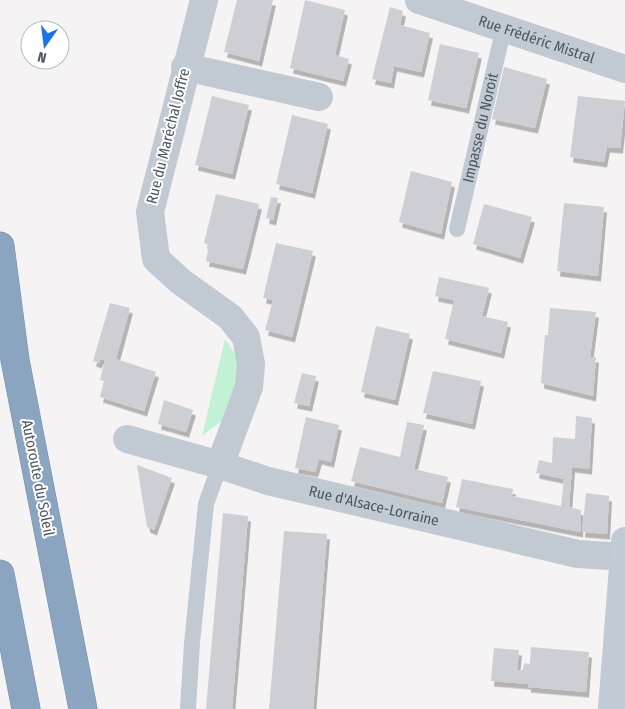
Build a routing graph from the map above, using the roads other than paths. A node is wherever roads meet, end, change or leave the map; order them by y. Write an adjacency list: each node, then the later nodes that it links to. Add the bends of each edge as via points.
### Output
1 (204, 0): 4 (street, Rue du Maréchal Joffre)
2 (419, 0): 3 (street, Rue Frédéric Mistral)
3 (504, 27): 5 (street, Rue Frédéric Mistral); 7 (lane, Impasse du Noroit)
4 (185, 67): 6 (street); 10 (street, Rue du Maréchal Joffre, via 150,212 156,260 230,318 246,337 251,364 249,387)
5 (625, 69)
6 (319, 97)
7 (457, 229)
8 (0, 246): 15 (highway, Autoroute du Soleil, via 15,360)
9 (127, 439): 10 (street, Rue d'Alsace-Lorraine)
10 (220, 465): 11 (street, Rue d'Alsace-Lorraine, via 268,481 578,554); 16 (lane, via 206,504)
11 (625, 552): 13 (street)
12 (0, 574): 14 (highway)
13 (620, 667): 17 (street)
14 (26, 709)
15 (83, 709)
16 (188, 709)
17 (612, 709)

